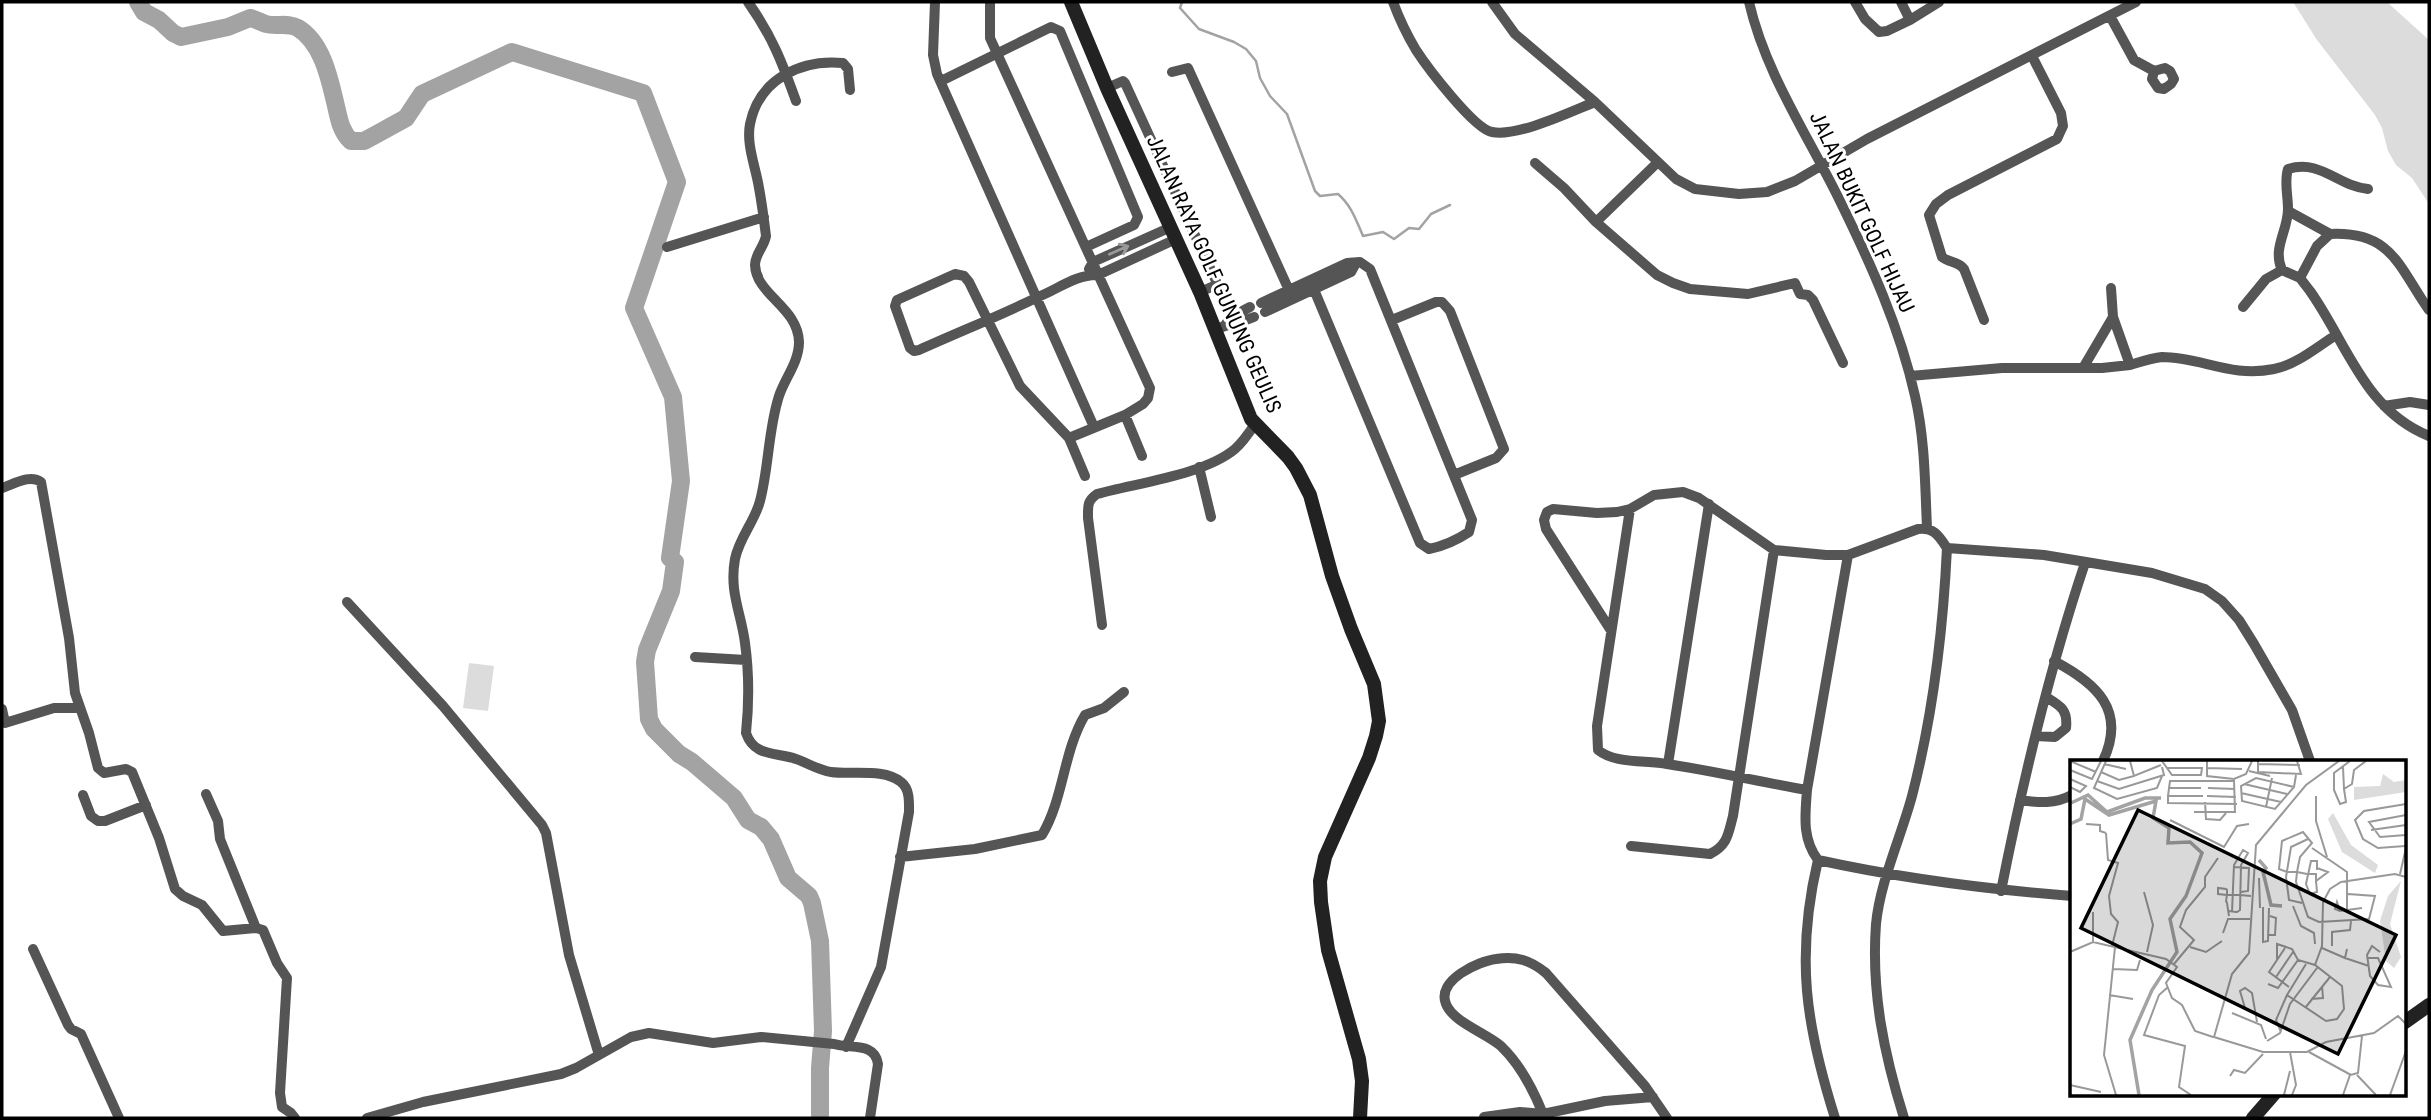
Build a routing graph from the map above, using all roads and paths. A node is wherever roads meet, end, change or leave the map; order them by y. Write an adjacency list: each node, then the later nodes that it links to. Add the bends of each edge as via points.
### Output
1 (748, 2): 18 (street, via 772,38)
2 (935, 2): 19 (street, via 933,55)
3 (990, 2): 14 (street, via 988,33)
4 (1071, 2): 20 (main road, JALAN RAYA GOLF GUNUNG GEULIS)
5 (1393, 2): 23 (street, via 1418,52 1483,130 1506,132)
6 (1492, 2): 23 (street, via 1515,34)
7 (1749, 2): 26 (street, JALAN BUKIT GOLF HIJAU, via 1763,50)
8 (1856, 2): 13 (street, via 1879,32)
9 (1900, 2): 13 (street)
10 (1939, 2): 13 (street)
11 (2136, 2): 12 (street)
12 (2110, 16): 15 (street); 16 (street, via 2134,60)
13 (1910, 20)
14 (997, 54): 19 (street); 38 (street); 38 (street, via 1051,27 1060,31 1138,217 1135,225)
15 (2032, 56): 26 (street); 55 (street, via 2061,113 2062,132 2057,139 1948,195 1929,215 1942,257 1964,269)
16 (2154, 71)
17 (1172, 72): 46 (street, via 1188,68)
18 (786, 73): 21 (street, via 808,65 842,63 848,69); 22 (street); 33 (street, via 764,93 750,125)
19 (941, 81): 47 (street)
20 (1107, 88): 27 (street, via 1125,83); 28 (main road, JALAN RAYA GOLF GUNUNG GEULIS)
21 (850, 90)
22 (796, 102)
23 (1595, 102): 25 (street)
24 (1535, 163): 34 (street)
25 (1657, 163): 26 (street, via 1695,189 1739,194 1767,192); 34 (street)
26 (1821, 165): 61 (street, JALAN BUKIT GOLF HIJAU, via 1871,268)
27 (1168, 175): 28 (street); 29 (street)
28 (1152, 183): 31 (main road, JALAN RAYA GOLF GUNUNG GEULIS)
29 (1174, 189): 31 (street); 45 (street, via 1216,281)
30 (2368, 189): 32 (street, via 2349,185 2318,167 2291,167 2286,172)
31 (1158, 197): 35 (main road, JALAN RAYA GOLF GUNUNG GEULIS)
32 (2288, 211): 36 (street); 40 (street, via 2278,252)
33 (764, 217): 37 (street); 86 (street, via 765,243 757,257 757,274 793,321 799,342 774,415 759,505 735,556 733,589)
34 (1596, 222): 58 (street, via 1657,275 1681,287 1748,294 1795,283 1800,294 1813,300)
35 (1174, 233): 39 (street, one-way to 35); 41 (street); 45 (main road, JALAN RAYA GOLF GUNUNG GEULIS)
36 (2330, 233): 42 (street); 50 (street, via 2354,235 2388,250)
37 (667, 247)
38 (1086, 247): 39 (street)
39 (1093, 262): 41 (street)
40 (2282, 271): 42 (street); 49 (street, via 2266,279)
41 (1093, 274): 47 (street); 64 (street, via 1150,388 1143,404)
42 (2300, 278): 57 (street)
43 (1312, 285): 46 (street); 54 (street, via 1347,263 1360,262 1370,269); 71 (street, via 1424,548 1442,546 1472,526)
44 (2111, 288): 52 (street)
45 (1200, 292): 56 (main road, JALAN RAYA GOLF GUNUNG GEULIS)
46 (1290, 294): 48 (street)
47 (1038, 298): 53 (street); 66 (street)
48 (1263, 307)
49 (2243, 307)
50 (2429, 310)
51 (1252, 312): 56 (street, via 1231,317)
52 (2113, 317): 59 (street); 60 (street)
53 (987, 319): 53 (street, via 961,274 897,300 895,306 914,351); 68 (street, via 1020,386)
54 (1392, 320): 71 (street); 71 (street, via 1436,302 1450,311 1504,449 1496,458)
55 (1984, 320)
56 (1220, 327): 65 (main road, JALAN RAYA GOLF GUNUNG GEULIS)
57 (2336, 335): 59 (street, via 2292,363 2269,370 2225,370 2161,357); 63 (street)
58 (1843, 363)
59 (2130, 365): 60 (street)
60 (2083, 368): 61 (street, via 2002,368)
61 (1910, 376): 77 (street, JALAN BUKIT GOLF HIJAU, via 1925,472)
62 (2429, 405): 63 (street)
63 (2384, 406): 67 (street)
64 (1125, 415): 66 (street); 69 (street)
65 (1255, 424): 70 (street, via 1236,448); 124 (main road, JALAN RAYA GOLF GUNUNG GEULIS, via 1288,457 1310,495 1332,576 1378,705 1379,721 1369,758 1325,857 1320,881 1328,950 1359,1059)
66 (1094, 427): 68 (street)
67 (2429, 436)
68 (1069, 438): 72 (street)
69 (1142, 456)
70 (1199, 467): 76 (street); 83 (street, via 1097,494 1087,503)
71 (1454, 475)
72 (1085, 476)
73 (2, 488): 90 (street, via 30,478 41,482)
74 (1709, 505): 75 (street, via 1683,492 1654,495); 79 (street); 96 (street)
75 (1630, 509): 84 (street); 84 (street, via 1597,513 1553,509 1544,520)
76 (1211, 517)
77 (1927, 528): 78 (street, via 1938,534); 80 (street)
78 (1947, 548): 81 (street, via 2044,555); 107 (street, via 1925,741)
79 (1774, 550): 80 (street); 97 (street)
80 (1848, 555): 98 (street)
81 (2085, 563): 87 (street); 95 (street, via 2152,573 2205,589 2222,601 2239,620 2292,710)
82 (347, 603): 115 (street, via 443,706 542,825 569,955)
83 (1102, 625)
84 (1610, 629): 96 (street, via 1598,750 1616,758)
85 (695, 657): 86 (street)
86 (746, 660): 105 (street, via 749,742 764,753 795,758 829,772 899,780 907,789 909,813)
87 (2054, 660): 89 (street); 94 (street, via 2088,681 2106,703 2112,737)
88 (1124, 692): 105 (street, via 1104,708 1085,715 1059,799 1042,835 975,849)
89 (2046, 697): 93 (street); 93 (street, via 2062,706 2066,728 2055,737)
90 (80, 708): 92 (street, via 54,708); 103 (street, via 98,768 104,773 129,770)
91 (2, 709): 92 (street)
92 (4, 724)
93 (2036, 736): 102 (street)
94 (2104, 760)
95 (2310, 760)
96 (1668, 764): 97 (street)
97 (1739, 778): 98 (street); 104 (street, via 1733,816 1721,849 1710,854)
98 (1807, 790): 106 (street, via 1805,827)
99 (206, 794): 110 (street)
100 (83, 796): 103 (street, via 98,821)
101 (2070, 796): 102 (street, via 2048,802)
102 (2020, 800): 108 (street)
103 (146, 805): 110 (street, via 178,893 202,905 222,930)
104 (1631, 846)
105 (900, 857): 114 (street, via 881,967)
106 (1818, 860): 107 (street); 126 (street, via 1807,928 1806,994 1811,1034)
107 (1888, 876): 108 (street); 127 (street, via 1877,921 1875,985 1885,1052)
108 (2001, 891): 109 (street)
109 (2070, 896)
110 (256, 928): 121 (street, via 265,932 288,983 279,1093 282,1107)
111 (33, 950): 120 (street, via 68,1025 81,1034)
112 (2429, 1005): 113 (main road)
113 (2406, 1021)
114 (846, 1047): 115 (street, via 761,1037 713,1042 649,1033 631,1037); 123 (street, via 863,1047 877,1057)
115 (599, 1055): 122 (street, via 561,1074)
116 (2272, 1096): 128 (main road)
117 (1653, 1097): 118 (street); 118 (street, via 1534,963 1504,957 1474,964 1449,986 1446,1004 1455,1016 1502,1047 1522,1072); 125 (street)
118 (1544, 1114): 119 (street)
119 (1484, 1117)
120 (119, 1118)
121 (295, 1118)
122 (367, 1118)
123 (870, 1118)
124 (1360, 1118)
125 (1667, 1118)
126 (1835, 1118)
127 (1904, 1118)
128 (2253, 1118)

